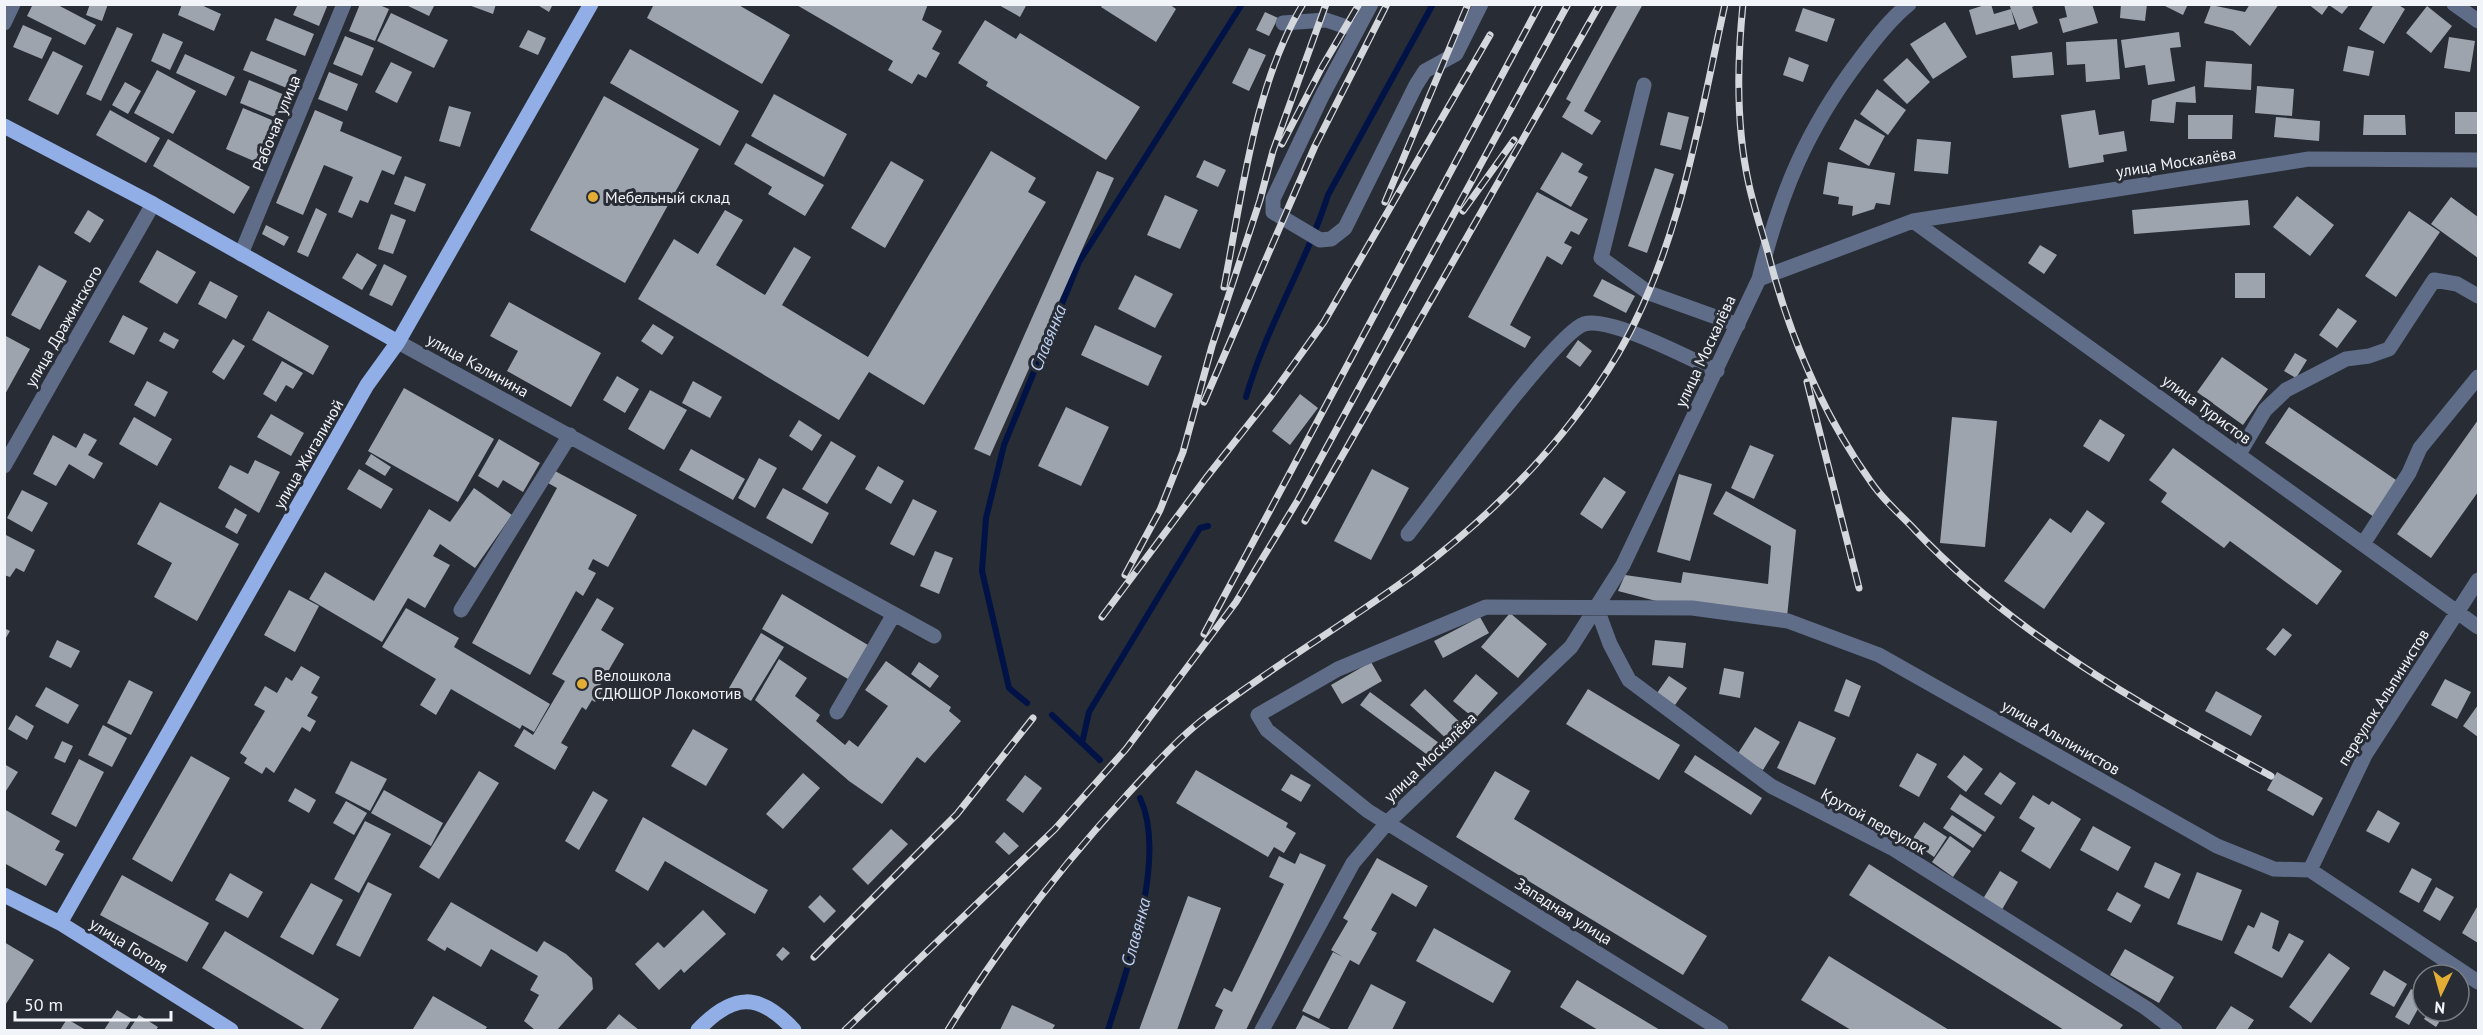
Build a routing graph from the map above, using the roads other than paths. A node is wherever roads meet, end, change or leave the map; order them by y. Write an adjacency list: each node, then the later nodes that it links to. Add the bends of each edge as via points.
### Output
1 (13, 4): 10 (street)
2 (344, 4): 17 (street, Рабочая улица)
3 (591, 4): 21 (main road, улица Жигалиной)
4 (1371, 4): 11 (street)
5 (1482, 4): 11 (street, via 1456,54 1425,71 1416,85 1344,228 1331,239 1320,240 1273,212 1273,199)
6 (1909, 4): 18 (street, via 1878,36 1835,93 1800,152)
7 (2454, 4): 8 (street)
8 (2478, 21)
9 (1283, 22): 11 (street, via 1326,20)
10 (4, 23)
11 (1356, 30)
12 (1644, 85): 20 (street, via 1601,258 1649,293)
13 (4, 126): 15 (main road, улица Калинина)
14 (2478, 160): 16 (street, улица Москалёва, via 2309,159)
15 (153, 204): 17 (main road, улица Калинина); 26 (street, улица Дражинского)
16 (1913, 221): 18 (street, улица Москалёва); 25 (street, улица Туристов)
17 (241, 254): 21 (main road, улица Калинина)
18 (1759, 279): 20 (street, улица Москалёва)
19 (2478, 296): 25 (street, via 2457,284 2434,280 2389,349 2346,359 2286,390 2265,410)
20 (1738, 325): 22 (street, улица Москалёва)
21 (398, 342): 24 (street, улица Калинина); 40 (main road, улица Жигалиной, via 367,385)
22 (1717, 371): 27 (street, via 1628,332 1602,323 1584,324 1550,352); 30 (street, улица Москалёва, via 1623,565)
23 (2478, 377): 28 (street, via 2421,448)
24 (570, 435): 31 (street); 33 (street, улица Калинина)
25 (2239, 454): 28 (street, улица Туристов)
26 (4, 466)
27 (1408, 534)
28 (2363, 544): 32 (street, улица Туристов)
29 (2478, 579): 32 (street, переулок Альпинистов)
30 (1596, 606): 37 (street, улица Москалёва, via 1570,647); 37 (street, улица Альпинистов, via 1485,607 1338,669 1258,715 1267,730); 38 (street, улица Альпинистов, via 1703,610 1788,621 1829,636 1879,655 2217,846 2274,869); 47 (street, Крутой переулок, via 1629,680 1772,786 1892,848)
31 (461, 610)
32 (2457, 611): 34 (street, улица Туристов); 38 (street, переулок Альпинистов, via 2365,755)
33 (894, 614): 35 (street, улица Калинина); 36 (street)
34 (2478, 627)
35 (934, 636)
36 (837, 712)
37 (1387, 823): 45 (street, улица Москалёва, via 1353,863); 46 (street, Западная улица)
38 (2310, 870): 41 (street)
39 (4, 895): 40 (main road, улица Гоголя)
40 (60, 923): 43 (main road, улица Гоголя)
41 (2478, 982)
42 (789, 1025): 44 (main road, via 771,1009 747,1001 722,1009)
43 (231, 1030)
44 (698, 1030)
45 (1262, 1030)
46 (1721, 1030)
47 (2175, 1030)

